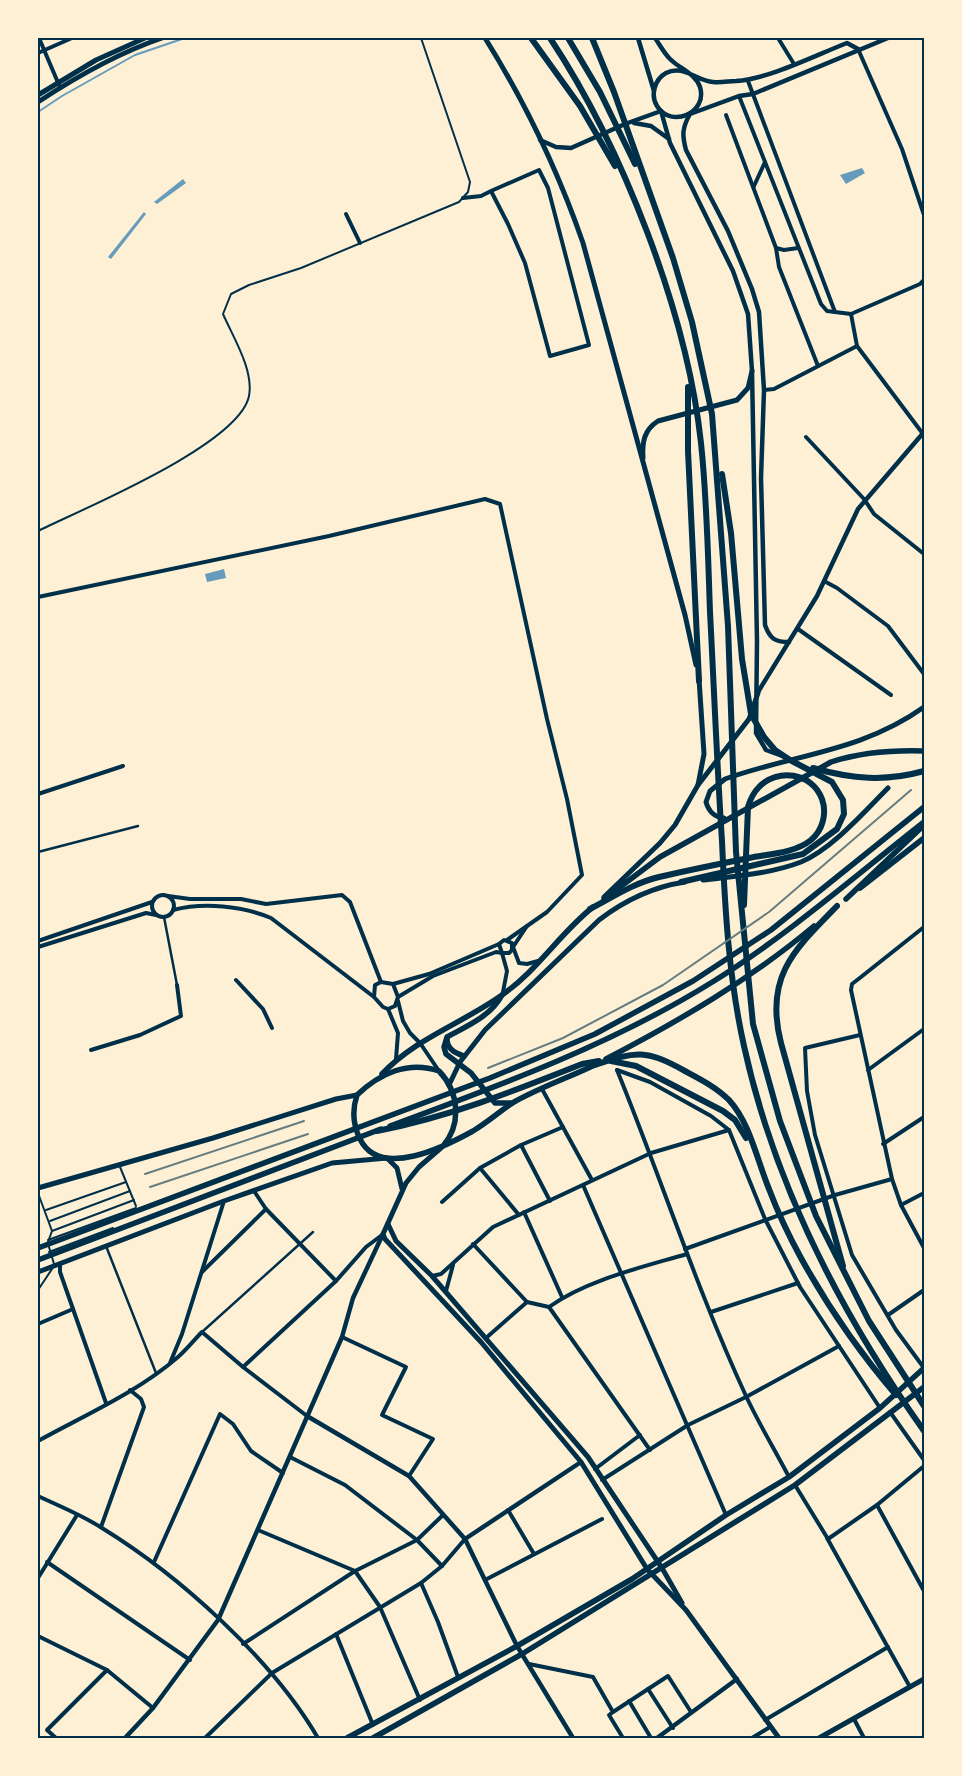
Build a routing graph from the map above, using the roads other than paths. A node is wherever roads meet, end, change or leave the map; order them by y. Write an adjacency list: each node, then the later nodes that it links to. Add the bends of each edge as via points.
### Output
1 (39, 38): 16 (street)
2 (72, 38): 16 (street)
3 (145, 38): 21 (main road)
4 (162, 38): 21 (main road, via 137,46)
5 (422, 38): 38 (lane, via 470,182)
6 (485, 38): 32 (main road)
7 (531, 38): 36 (highway, via 580,106)
8 (550, 38): 36 (highway, via 596,117)
9 (568, 38): 34 (highway, via 600,92)
10 (592, 38): 34 (highway)
11 (638, 38): 22 (street)
12 (655, 38): 19 (street, via 672,61)
13 (778, 38): 18 (street)
14 (888, 38): 15 (street)
15 (858, 49): 18 (street, via 847,43); 23 (street); 40 (street, via 902,149)
16 (44, 50): 17 (street); 21 (street)
17 (38, 53)
18 (794, 64): 20 (street)
19 (689, 74): 20 (street, via 712,82); 22 (street, via 666,73); 28 (street, via 696,79 701,94 700,102)
20 (748, 80): 23 (street)
21 (58, 85): 24 (main road); 26 (main road)
22 (654, 92): 27 (street)
23 (753, 94): 25 (street); 45 (street)
24 (38, 95)
25 (739, 96): 28 (street); 33 (street)
26 (38, 102)
27 (661, 112): 28 (street, via 675,118); 30 (street); 31 (street)
28 (690, 114): 51 (street, via 682,136 686,150 728,231 759,312)
29 (726, 115): 35 (street)
30 (625, 124): 31 (street, via 637,122 651,126); 32 (street, via 571,148)
31 (669, 139): 50 (street, via 744,300 751,328)
32 (540, 140): 55 (main road, via 583,243)
33 (765, 162): 35 (street); 43 (street)
34 (645, 183): 52 (highway, via 682,287)
35 (754, 186): 42 (street)
36 (628, 188): 49 (highway, via 664,281)
37 (491, 191): 37 (street, via 539,170 548,188 589,345 550,356 524,264); 38 (street)
38 (463, 198): 41 (lane)
39 (346, 214): 41 (street)
40 (924, 216)
41 (360, 243): 57 (lane, via 231,294 223,314 250,383 249,398 238,417 186,459)
42 (776, 248): 43 (street); 48 (street, via 779,267)
43 (798, 248): 45 (street, via 821,304 827,311)
44 (924, 280): 46 (street)
45 (835, 312): 46 (street)
46 (851, 314): 47 (street)
47 (857, 346): 48 (street); 53 (street)
48 (818, 366): 51 (street, via 774,389)
49 (688, 368): 64 (highway, via 688,451); 212 (highway, via 701,439 725,897 730,962 744,1046 770,1140 814,1251 851,1319)
50 (752, 371): 55 (main road, via 748,388 737,400 658,421 650,427 644,439); 65 (street)
51 (764, 390): 62 (street, via 761,478 765,625 771,638)
52 (714, 424): 71 (highway, via 731,533 742,659 751,714 775,750); 94 (highway, via 727,608 736,852)
53 (924, 433): 56 (street)
54 (806, 437): 56 (street)
55 (645, 472): 64 (main road, via 685,614)
56 (864, 499): 58 (street, via 874,514); 59 (street)
57 (38, 531)
58 (924, 554)
59 (824, 581): 61 (street); 63 (street, via 888,626)
60 (38, 597): 92 (street, via 329,536 485,499 500,504 582,875 547,912)
61 (798, 628): 62 (street); 66 (street)
62 (790, 642): 65 (street)
63 (924, 674)
64 (699, 681): 73 (main road, via 704,754)
65 (758, 693): 69 (street, via 756,733 762,745 779,757); 73 (main road, via 749,720)
66 (891, 695)
67 (924, 707): 69 (main road, via 872,736)
68 (924, 751): 77 (main road, via 883,750 856,754)
69 (805, 758): 77 (main road, via 743,773 716,785 706,797 708,808 716,817)
70 (123, 766): 75 (street)
71 (802, 766): 72 (highway, via 845,777 889,779); 83 (highway, via 832,782 843,800 844,814 837,829 803,854)
72 (924, 771)
73 (698, 785): 88 (main road, via 660,843)
74 (888, 788): 83 (main road, via 851,825 802,861 763,872)
75 (38, 794)
76 (924, 807): 172 (main road, via 771,930 670,995 595,1034 540,1058)
77 (731, 817): 88 (main road, via 660,857)
78 (924, 822): 130 (main road, via 777,938 675,1004 541,1069)
79 (138, 826): 82 (street)
80 (924, 826): 85 (main road)
81 (924, 838): 85 (main road)
82 (38, 852)
83 (681, 882): 116 (main road, via 635,895 599,920 485,1030)
84 (168, 896): 86 (street, via 159,896); 89 (street, via 174,904); 103 (street, via 241,899 266,904 342,895 350,902)
85 (846, 899): 87 (main road)
86 (152, 902): 90 (street); 96 (street)
87 (837, 906): 119 (main road, via 765,966); 185 (highway, via 798,946 786,964 778,983 775,1011)
88 (590, 909): 94 (highway, via 634,885 657,878 788,850 811,840 819,831 824,814 819,793 805,780 788,775 766,780 752,796 748,807); 101 (main road)
89 (173, 910): 91 (street); 107 (street, via 221,907 251,910 271,918)
90 (156, 915): 91 (street); 98 (street, via 139,915)
91 (164, 917): 105 (street)
92 (530, 923): 95 (street); 99 (street)
93 (924, 927): 112 (street, via 852,984 851,996)
94 (743, 936): 185 (highway, via 753,1024 780,1121 816,1216)
95 (507, 940): 97 (street); 99 (street)
96 (38, 941)
97 (499, 944): 100 (street); 104 (street, via 429,974)
98 (38, 947)
99 (512, 947): 100 (street, via 509,953); 101 (street, via 519,963)
100 (502, 953): 106 (street, via 507,971); 108 (street, via 491,953 433,976)
101 (538, 962): 106 (main road)
102 (236, 980): 110 (street, via 263,1009)
103 (381, 982): 104 (street); 107 (street, via 375,985)
104 (393, 984): 108 (street)
105 (177, 985): 115 (street, via 181,1016 140,1035)
106 (502, 995): 113 (main road, via 486,1014); 114 (main road)
107 (374, 997): 109 (street)
108 (398, 999): 109 (street, via 395,1006); 114 (street, via 402,1021)
109 (388, 1009): 117 (street, via 398,1033)
110 (272, 1028)
111 (924, 1029): 120 (street)
112 (860, 1035): 120 (street); 149 (street, via 805,1048 807,1091 815,1134)
113 (448, 1037): 116 (main road, via 452,1050); 118 (main road, via 444,1050)
114 (420, 1043): 117 (main road); 121 (street)
115 (91, 1050)
116 (464, 1056): 118 (main road)
117 (396, 1059): 122 (main road)
118 (460, 1062): 123 (main road); 126 (main road, via 495,1102)
119 (596, 1065): 124 (main road); 135 (highway, via 637,1053 656,1056 678,1067 729,1100 740,1115)
120 (868, 1070): 131 (street)
121 (438, 1071): 122 (main road, via 416,1067); 123 (main road)
122 (380, 1076): 125 (main road)
123 (449, 1085): 133 (main road, via 456,1121)
124 (542, 1089): 126 (main road); 128 (street)
125 (357, 1095): 136 (main road, via 353,1116 358,1134 367,1149); 137 (main road)
126 (514, 1102): 133 (main road, via 474,1130)
127 (924, 1117): 131 (street)
128 (563, 1127): 132 (street); 140 (street)
129 (729, 1130): 134 (street); 134 (street, via 712,1116 650,1082 617,1070); 161 (street)
130 (377, 1131): 135 (highway, via 414,1124 480,1104 582,1064 614,1061 636,1066 723,1111 735,1120); 177 (main road)
131 (883, 1144): 139 (street)
132 (521, 1145): 138 (street); 151 (street)
133 (443, 1146): 136 (main road, via 422,1154); 146 (main road, via 420,1167)
134 (651, 1153): 140 (street); 174 (street)
135 (756, 1157): 212 (highway, via 784,1224 833,1312 873,1368)
136 (387, 1158): 145 (main road, via 332,1163); 146 (main road, via 397,1168)
137 (120, 1166): 141 (lane); 143 (main road)
138 (480, 1168): 153 (street); 160 (street)
139 (892, 1179): 149 (street); 154 (street)
140 (592, 1180): 142 (street)
141 (126, 1182): 144 (lane); 157 (lane)
142 (583, 1184): 151 (street); 182 (street)
143 (38, 1188)
144 (130, 1191): 150 (lane); 162 (lane)
145 (254, 1191): 152 (main road); 156 (street)
146 (402, 1192): 163 (main road)
147 (38, 1193): 157 (lane)
148 (924, 1193): 154 (street)
149 (834, 1195): 161 (street); 195 (street, via 852,1255)
150 (134, 1200): 155 (lane); 164 (lane)
151 (550, 1200): 158 (street)
152 (224, 1201): 165 (main road); 181 (street)
153 (442, 1202)
154 (901, 1205): 173 (street)
155 (136, 1208): 159 (lane); 168 (lane)
156 (266, 1208): 169 (street); 181 (street)
157 (45, 1210): 162 (lane)
158 (524, 1212): 160 (street); 190 (street)
159 (139, 1213)
160 (519, 1215): 170 (street, via 493,1227)
161 (765, 1219): 174 (street); 186 (street)
162 (49, 1221): 164 (lane)
163 (388, 1224): 167 (main road); 183 (main road, via 396,1241)
164 (52, 1231): 168 (lane)
165 (147, 1232): 171 (main road); 175 (lane, via 141,1218)
166 (314, 1232): 169 (street)
167 (383, 1234): 184 (street, via 366,1247); 198 (street, via 353,1298); 221 (main road, via 390,1247 480,1342)
168 (48, 1240): 175 (lane)
169 (300, 1244): 184 (street); 197 (street)
170 (473, 1244): 178 (street); 191 (street)
171 (106, 1246): 179 (main road); 204 (street)
172 (38, 1248)
173 (924, 1248)
174 (685, 1249): 176 (street)
175 (49, 1252): 179 (lane)
176 (687, 1254): 182 (street); 194 (street)
177 (38, 1260)
178 (454, 1263): 183 (street, via 441,1274); 189 (street)
179 (57, 1264): 180 (main road); 187 (lane); 193 (street)
180 (38, 1272)
181 (201, 1274): 201 (street)
182 (622, 1274): 190 (street); 214 (street)
183 (432, 1276): 189 (main road)
184 (336, 1281): 202 (street)
185 (847, 1282): 209 (highway)
186 (798, 1283): 194 (street); 200 (street)
187 (38, 1290)
188 (924, 1290): 195 (street)
189 (446, 1293): 199 (main road)
190 (562, 1297): 192 (street)
191 (527, 1302): 192 (street); 199 (street)
192 (549, 1308): 216 (street)
193 (73, 1309): 196 (street); 208 (street)
194 (711, 1312): 207 (street)
195 (888, 1315): 203 (street)
196 (38, 1324)
197 (202, 1332): 201 (street); 202 (street)
198 (342, 1337): 213 (street); 225 (street, via 406,1367 382,1415 433,1439)
199 (486, 1338): 223 (main road)
200 (839, 1346): 207 (street); 210 (street)
201 (170, 1363): 204 (street)
202 (243, 1367): 213 (street)
203 (924, 1368): 210 (main road)
204 (156, 1373): 206 (street)
205 (924, 1387): 211 (main road)
206 (130, 1390): 208 (street); 236 (street, via 141,1399 144,1407)
207 (746, 1397): 214 (street); 226 (street)
208 (106, 1403): 217 (street)
209 (924, 1406)
210 (880, 1408): 226 (main road)
211 (890, 1412): 220 (street); 228 (main road)
212 (913, 1414): 215 (highway)
213 (307, 1416): 219 (street); 225 (street)
214 (688, 1425): 218 (street); 234 (street)
215 (924, 1431)
216 (640, 1435): 218 (street); 223 (street)
217 (38, 1441)
218 (650, 1450): 227 (street)
219 (290, 1456): 224 (street); 240 (street, via 345,1485)
220 (924, 1460)
221 (581, 1462): 231 (street); 247 (main road)
222 (924, 1466): 230 (street)
223 (595, 1469): 227 (main road)
224 (283, 1473): 237 (street); 243 (street, via 251,1451 233,1424 220,1414)
225 (409, 1476): 233 (street)
226 (789, 1477): 234 (main road)
227 (602, 1480): 244 (main road)
228 (795, 1485): 238 (street); 244 (main road)
229 (38, 1496): 232 (street)
230 (877, 1505): 238 (street); 251 (street)
231 (508, 1510): 239 (street); 241 (street)
232 (77, 1515): 236 (street); 242 (street)
233 (442, 1515): 239 (street); 240 (street)
234 (726, 1515): 244 (main road)
235 (602, 1519): 241 (street)
236 (100, 1527): 243 (street)
237 (258, 1530): 246 (street); 254 (street)
238 (827, 1538): 259 (street)
239 (465, 1539): 245 (street); 249 (street)
240 (416, 1540): 245 (street); 246 (street)
241 (534, 1554): 249 (street)
242 (46, 1562): 248 (street); 261 (street)
243 (154, 1562): 254 (street)
244 (660, 1565): 247 (main road); 253 (main road)
245 (442, 1566): 250 (street)
246 (355, 1571): 252 (street); 257 (street)
247 (649, 1571): 253 (main road); 258 (main road); 260 (main road)
248 (38, 1578)
249 (485, 1580): 258 (street)
250 (421, 1583): 252 (street); 265 (street)
251 (924, 1591)
252 (380, 1607): 255 (street); 270 (street)
253 (686, 1610): 266 (main road)
254 (218, 1620): 257 (street); 261 (street)
255 (336, 1634): 264 (street); 277 (street)
256 (38, 1636): 263 (street)
257 (243, 1644): 264 (street)
258 (517, 1646): 260 (street); 265 (main road)
259 (888, 1647): 268 (street); 276 (street)
260 (522, 1654): 262 (street); 285 (main road)
261 (190, 1660): 272 (street)
262 (529, 1664): 273 (street, via 594,1677); 286 (street)
263 (107, 1670): 272 (street); 280 (street, via 47,1730)
264 (272, 1673): 282 (street); 283 (street)
265 (458, 1677): 270 (main road)
266 (737, 1679): 274 (street); 276 (main road)
267 (924, 1679): 268 (main road)
268 (910, 1687): 275 (main road)
269 (648, 1689): 271 (street); 274 (street, via 668,1676); 279 (street)
270 (420, 1700): 277 (main road)
271 (629, 1702): 273 (street); 288 (street)
272 (153, 1708): 281 (street)
273 (613, 1712): 287 (street, via 608,1716)
274 (691, 1712): 279 (street)
275 (854, 1719): 292 (main road); 293 (street)
276 (765, 1720): 278 (main road)
277 (373, 1725): 284 (main road)
278 (770, 1727): 290 (street); 291 (main road)
279 (673, 1728): 289 (street)
280 (56, 1738)
281 (125, 1738)
282 (205, 1738)
283 (318, 1738)
284 (347, 1738)
285 (373, 1738)
286 (573, 1738)
287 (623, 1738)
288 (651, 1738)
289 (657, 1738)
290 (752, 1738)
291 (778, 1738)
292 (819, 1738)
293 (864, 1738)

